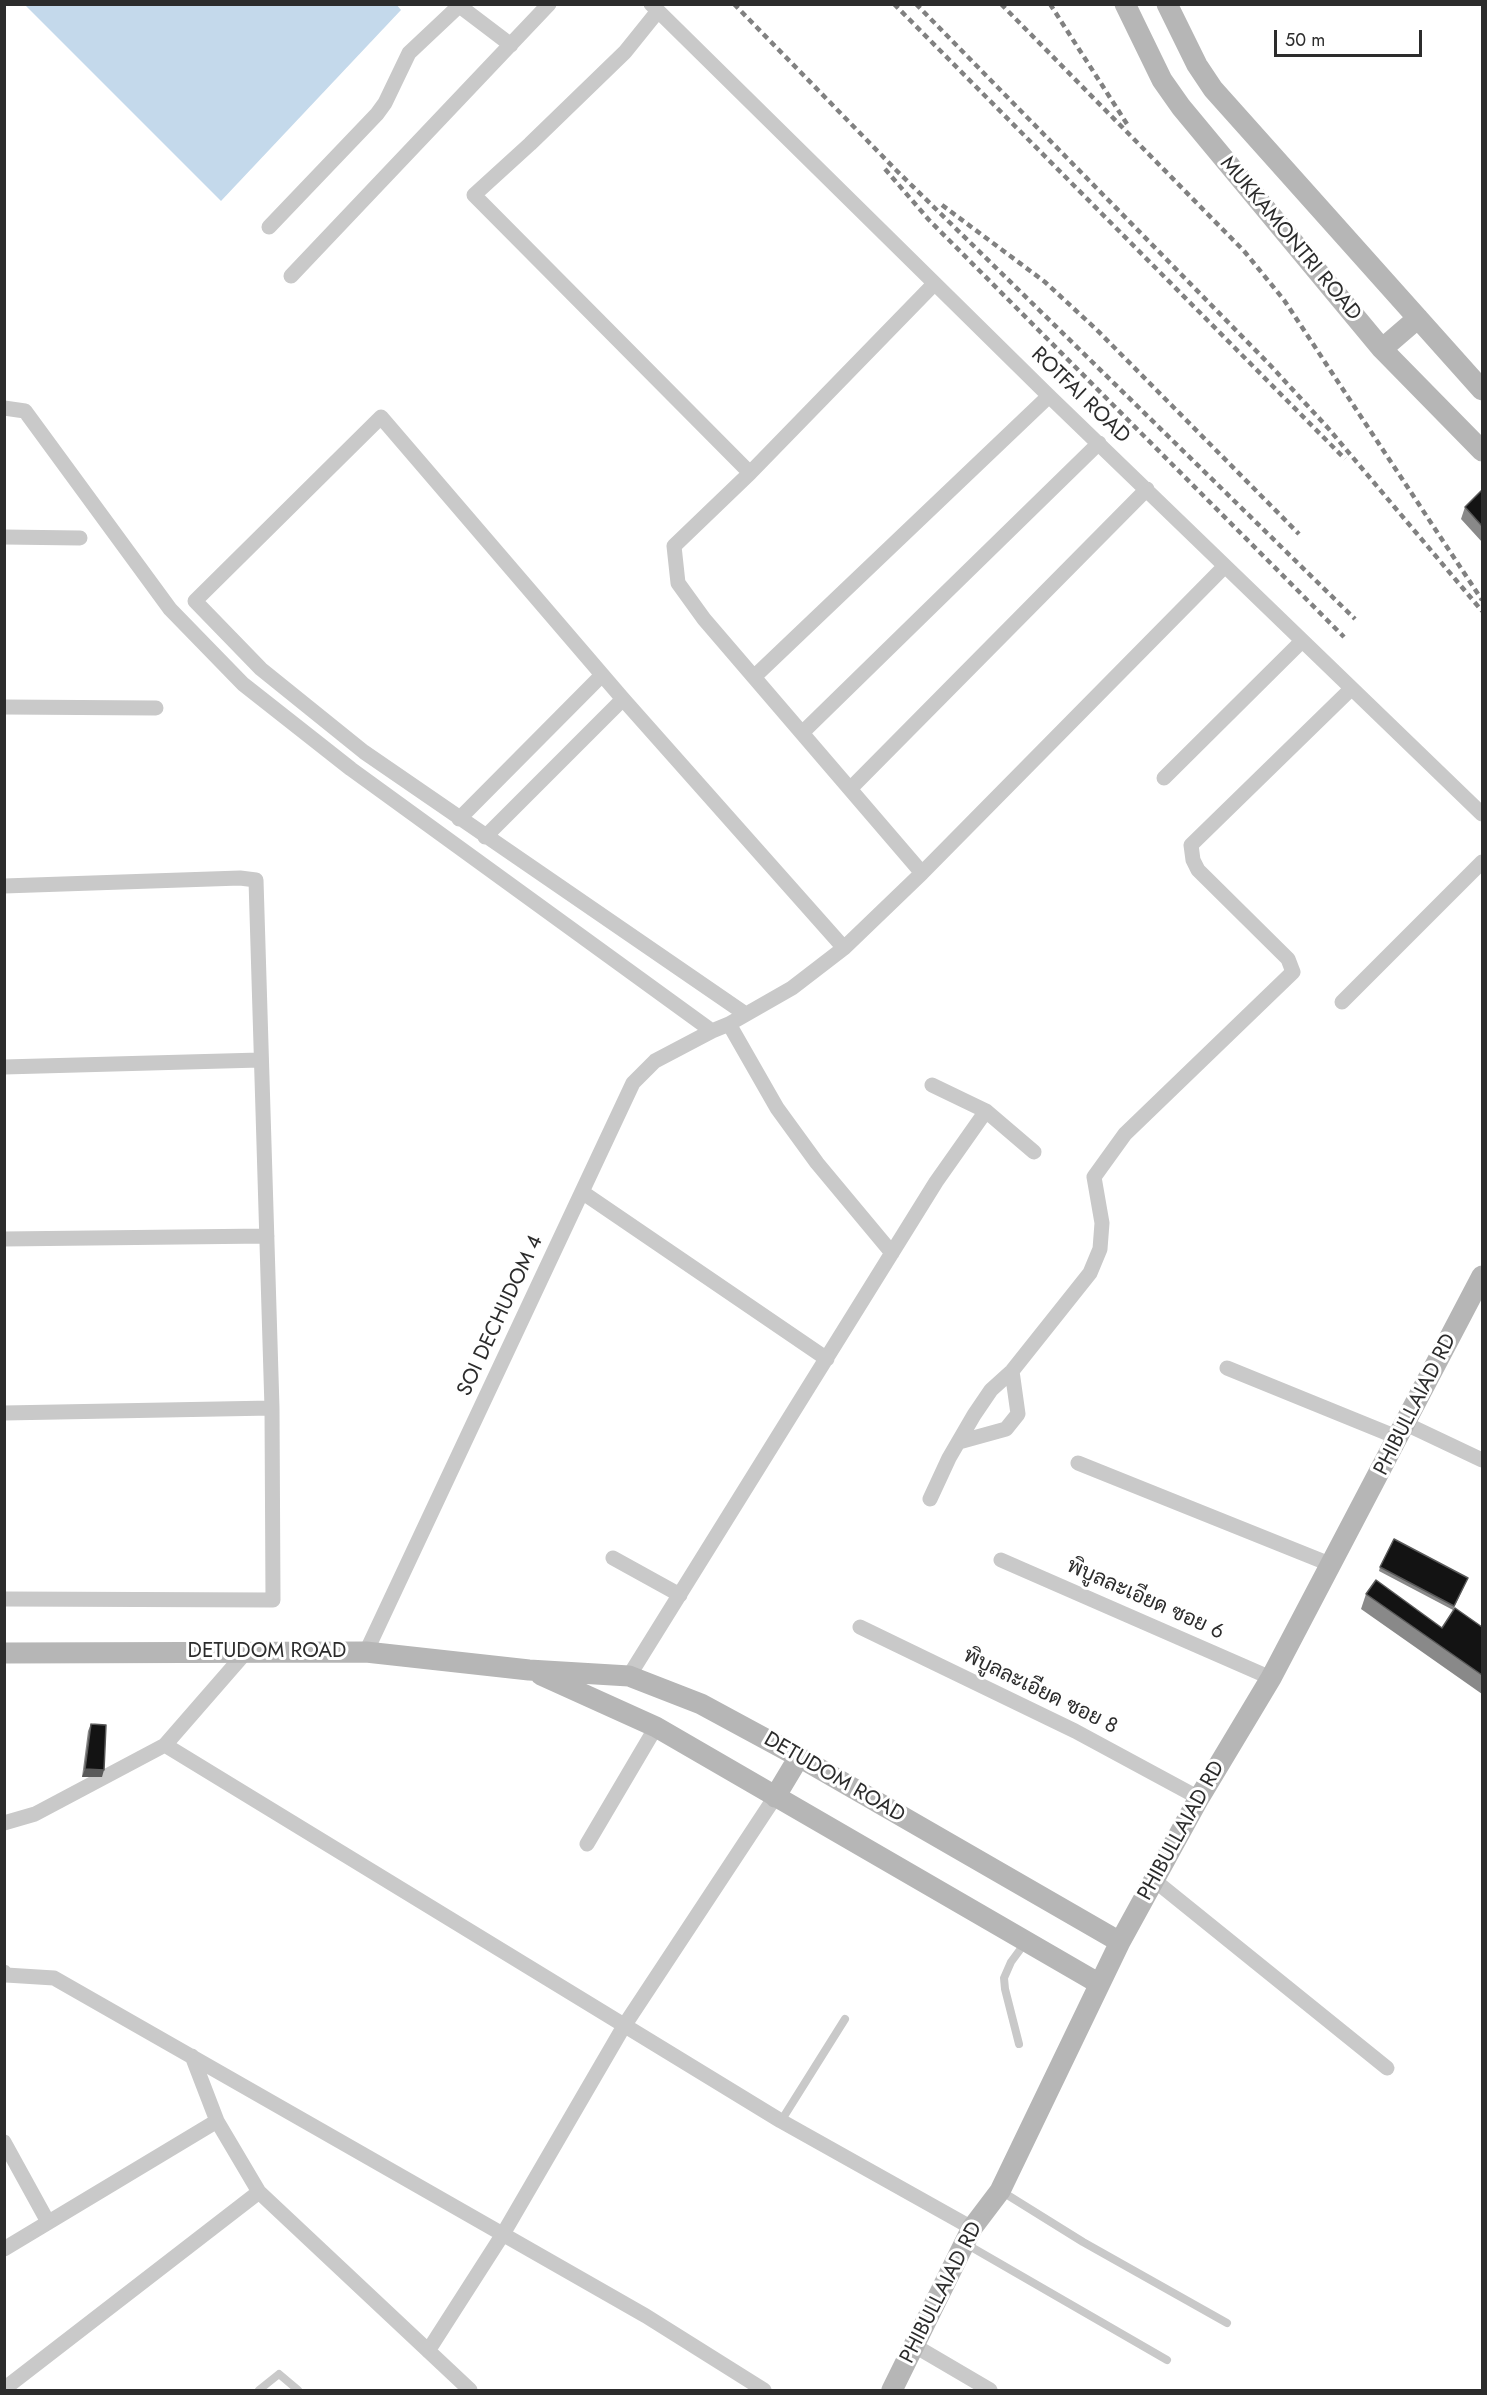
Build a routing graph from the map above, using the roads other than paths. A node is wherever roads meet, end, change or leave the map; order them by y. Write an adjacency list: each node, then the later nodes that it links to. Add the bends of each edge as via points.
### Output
1 (549, 4): 6 (street)
2 (1125, 4): 11 (main road, MUKKAMONTRI ROAD, via 1162,81 1180,107)
3 (1167, 4): 10 (main road, MUKKAMONTRI ROAD, via 1197,66 1213,89)
4 (459, 5): 6 (street); 7 (street, via 409,53 376,114)
5 (655, 8): 9 (street, ROTFAI ROAD); 17 (street, via 625,52 474,195)
6 (511, 45): 8 (street)
7 (269, 228)
8 (291, 276)
9 (934, 284): 13 (street, ROTFAI ROAD); 17 (street)
10 (1418, 318): 11 (main road); 12 (main road, MUKKAMONTRI ROAD)
11 (1382, 349): 16 (main road, MUKKAMONTRI ROAD)
12 (1482, 390)
13 (1049, 396): 15 (street, ROTFAI ROAD); 24 (street)
14 (4, 408): 42 (street, via 25,411 170,609 243,684 351,769)
15 (1099, 443): 18 (street, ROTFAI ROAD); 29 (street)
16 (1482, 451)
17 (750, 473): 24 (street, via 674,546 678,583)
18 (1147, 489): 21 (street, ROTFAI ROAD); 31 (street)
19 (4, 537): 20 (street)
20 (80, 538)
21 (1225, 566): 22 (street, ROTFAI ROAD); 36 (street, SOI DECHUDOM 4)
22 (1302, 641): 25 (street, ROTFAI ROAD); 30 (street)
23 (602, 675): 26 (street); 33 (street); 33 (street, via 381,417 195,601 261,669 364,752)
24 (754, 676): 29 (street)
25 (1351, 689): 32 (street, ROTFAI ROAD); 55 (street, via 1191,845 1198,870 1288,958 1293,972 1125,1134 1094,1177 1102,1223 1100,1249 1090,1273)
26 (623, 699): 34 (street); 38 (street)
27 (4, 707): 28 (street)
28 (156, 708)
29 (802, 734): 31 (street)
30 (1164, 778)
31 (850, 789): 36 (street)
32 (1482, 814)
33 (459, 819): 34 (street)
34 (485, 837): 40 (street)
35 (1482, 862): 39 (street)
36 (922, 873): 38 (street, SOI DECHUDOM 4)
37 (4, 886): 43 (street, via 256,880)
38 (844, 948): 40 (street, SOI DECHUDOM 4, via 792,988)
39 (1342, 1002)
40 (744, 1013): 41 (street, SOI DECHUDOM 4)
41 (729, 1024): 42 (street, SOI DECHUDOM 4); 51 (street, via 777,1108)
42 (711, 1031): 48 (street, SOI DECHUDOM 4, via 655,1061 633,1083)
43 (260, 1060): 44 (street); 49 (street)
44 (4, 1067)
45 (932, 1085): 46 (street)
46 (986, 1111): 47 (street); 51 (street)
47 (1034, 1152)
48 (582, 1192): 53 (street); 71 (street, SOI DECHUDOM 4)
49 (267, 1236): 50 (street); 56 (street)
50 (4, 1239)
51 (892, 1253): 53 (street)
52 (1482, 1276): 58 (main road, PHIBULLAIAD RD)
53 (827, 1359): 66 (street)
54 (1227, 1368): 58 (street)
55 (1012, 1371): 59 (street, via 992,1390); 59 (street, via 1018,1414 1006,1429)
56 (272, 1408): 57 (street); 67 (street, via 273,1600)
57 (4, 1413)
58 (1402, 1431): 60 (street); 65 (main road, PHIBULLAIAD RD)
59 (959, 1442): 62 (street)
60 (1482, 1460)
61 (1078, 1463): 65 (street)
62 (930, 1500)
63 (613, 1558): 66 (street)
64 (1001, 1560): 74 (street, พิบูลละเอียด ซอย 6)
65 (1332, 1565): 74 (main road, PHIBULLAIAD RD)
66 (680, 1595): 73 (street)
67 (4, 1599)
68 (860, 1627): 79 (street, พิบูลละเอียด ซอย 8, via 1075,1731)
69 (246, 1652): 70 (main road, DETUDOM ROAD); 71 (main road, DETUDOM ROAD); 76 (street)
70 (4, 1653)
71 (366, 1653): 72 (main road, DETUDOM ROAD)
72 (529, 1670): 73 (main road, DETUDOM ROAD); 75 (main road, DETUDOM ROAD)
73 (629, 1676): 77 (main road, DETUDOM ROAD, via 701,1704)
74 (1271, 1678): 79 (main road, PHIBULLAIAD RD)
75 (656, 1727): 78 (main road, DETUDOM ROAD); 81 (street)
76 (165, 1745): 80 (street, via 35,1814); 88 (street)
77 (799, 1757): 78 (main road); 84 (main road, DETUDOM ROAD)
78 (775, 1797): 83 (main road, DETUDOM ROAD); 88 (street)
79 (1199, 1798): 82 (main road, PHIBULLAIAD RD)
80 (4, 1823)
81 (587, 1844)
82 (1154, 1880): 84 (main road, PHIBULLAIAD RD); 91 (street)
83 (1026, 1941): 86 (main road, DETUDOM ROAD); 89 (lane, via 1004,1978)
84 (1120, 1942): 86 (main road, PHIBULLAIAD RD)
85 (5, 1974): 90 (street, via 54,1978)
86 (1098, 1983): 95 (main road, PHIBULLAIAD RD)
87 (845, 2019): 93 (lane)
88 (624, 2026): 93 (street); 98 (street)
89 (1019, 2044)
90 (192, 2056): 92 (street); 98 (street)
91 (1387, 2068)
92 (218, 2121): 96 (street); 97 (street)
93 (781, 2121): 99 (street)
94 (4, 2142): 97 (street)
95 (1000, 2191): 99 (main road, PHIBULLAIAD RD); 101 (lane)
96 (259, 2192): 103 (street); 105 (street)
97 (48, 2222): 100 (street)
98 (504, 2234): 103 (street); 109 (street, via 646,2316)
99 (968, 2236): 102 (main road, PHIBULLAIAD RD); 104 (lane)
100 (4, 2249)
101 (1227, 2323)
102 (915, 2346): 110 (main road, PHIBULLAIAD RD); 111 (street)
103 (428, 2351): 108 (street)
104 (1167, 2361)
105 (4, 2389)
106 (259, 2391): 107 (lane, via 279,2374)
107 (298, 2391)
108 (470, 2391)
109 (764, 2391)
110 (892, 2391)
111 (990, 2391)

